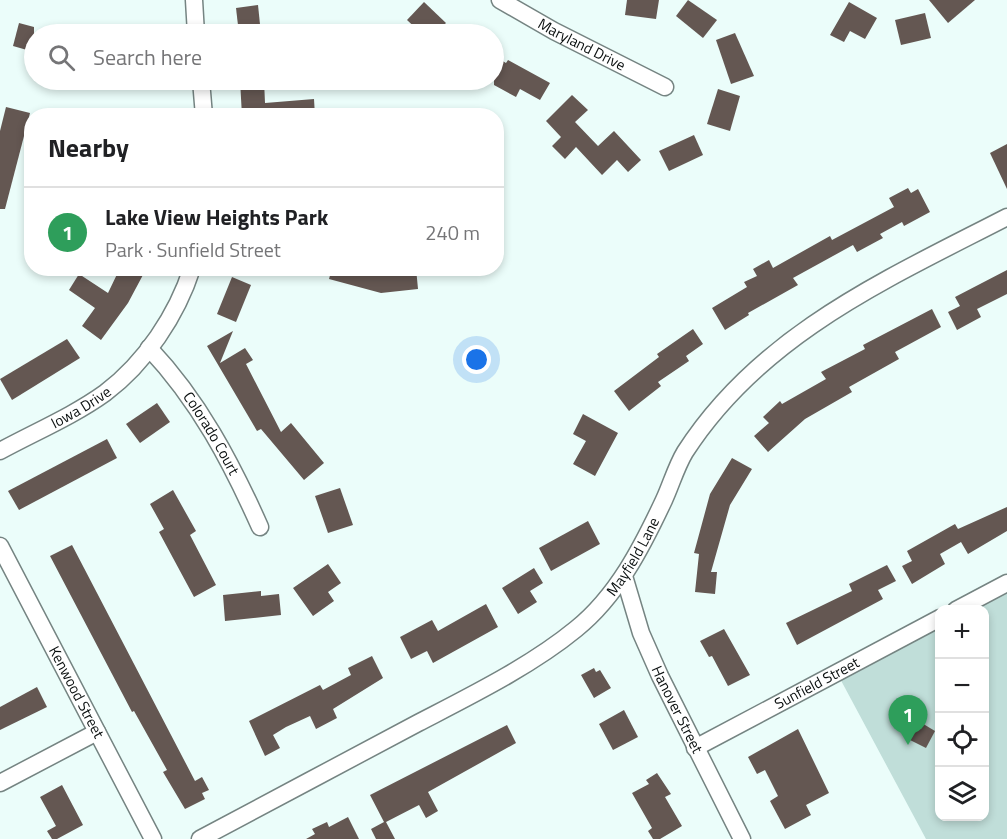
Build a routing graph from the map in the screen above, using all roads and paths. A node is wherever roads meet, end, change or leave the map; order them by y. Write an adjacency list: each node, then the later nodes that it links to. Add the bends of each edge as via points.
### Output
1 (194, 0): 3 (street)
2 (500, 0): 4 (street, Maryland Drive)
3 (195, 24)
4 (665, 87)
5 (202, 90): 6 (street)
6 (203, 108)
7 (1007, 217): 13 (street, Mayfield Lane, via 836,307 753,370 719,404 684,454)
8 (189, 276): 9 (street, Iowa Drive)
9 (149, 348): 10 (street, Iowa Drive, via 106,392); 11 (street, Colorado Court, via 197,405)
10 (0, 452)
11 (260, 527)
12 (0, 546): 17 (street, Kenwood Street)
13 (624, 576): 18 (street, Hanover Street, via 641,633); 21 (street, Mayfield Lane, via 576,630 499,679)
14 (1007, 583): 15 (street)
15 (964, 605)
16 (935, 620): 18 (street, Sunfield Street)
17 (97, 732): 19 (street); 20 (street, Kenwood Street)
18 (695, 748): 22 (street, Hanover Street)
19 (0, 783)
20 (153, 839)
21 (200, 839)
22 (742, 839)

